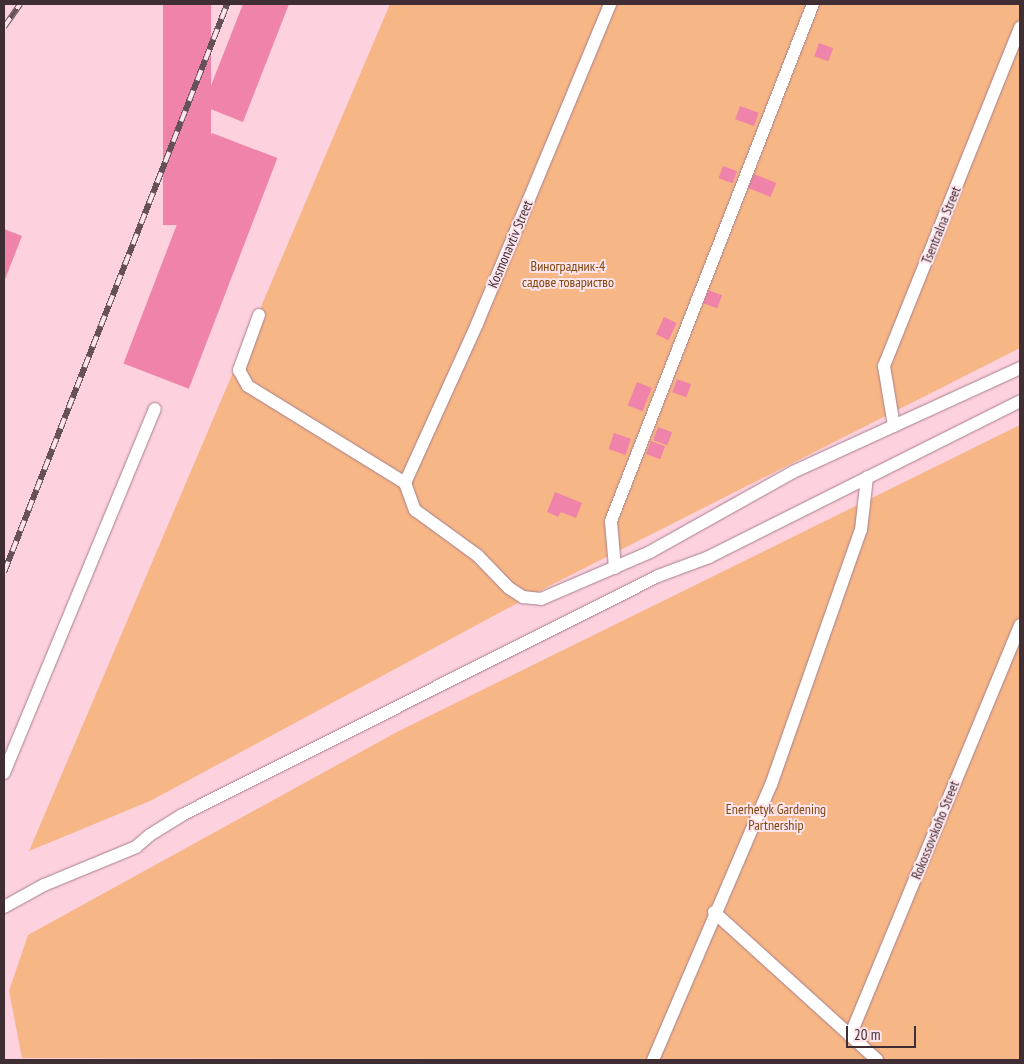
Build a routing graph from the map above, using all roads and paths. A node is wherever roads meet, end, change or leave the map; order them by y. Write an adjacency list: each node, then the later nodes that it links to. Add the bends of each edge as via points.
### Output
1 (610, 4): 10 (lane, Kosmonavtiv Street, via 477,324)
2 (813, 4): 11 (lane, via 611,521)
3 (1020, 27): 8 (lane, Tsentralna Street, via 884,366)
4 (259, 315): 10 (lane, via 239,370 248,386)
5 (1020, 368): 8 (lane)
6 (1020, 400): 9 (lane)
7 (156, 409): 13 (lane)
8 (894, 426): 11 (lane, via 793,472)
9 (867, 477): 14 (lane, via 709,557 658,576 182,816 136,847 44,885); 15 (lane, via 861,530 770,785)
10 (405, 483): 11 (lane, via 415,510 478,556 509,588 523,597 541,599)
11 (615, 568)
12 (1020, 625): 16 (lane, Rokossovskoho Street)
13 (4, 773)
14 (4, 907)
15 (714, 912): 16 (lane); 17 (lane)
16 (850, 1036): 18 (lane)
17 (653, 1060)
18 (877, 1060)

